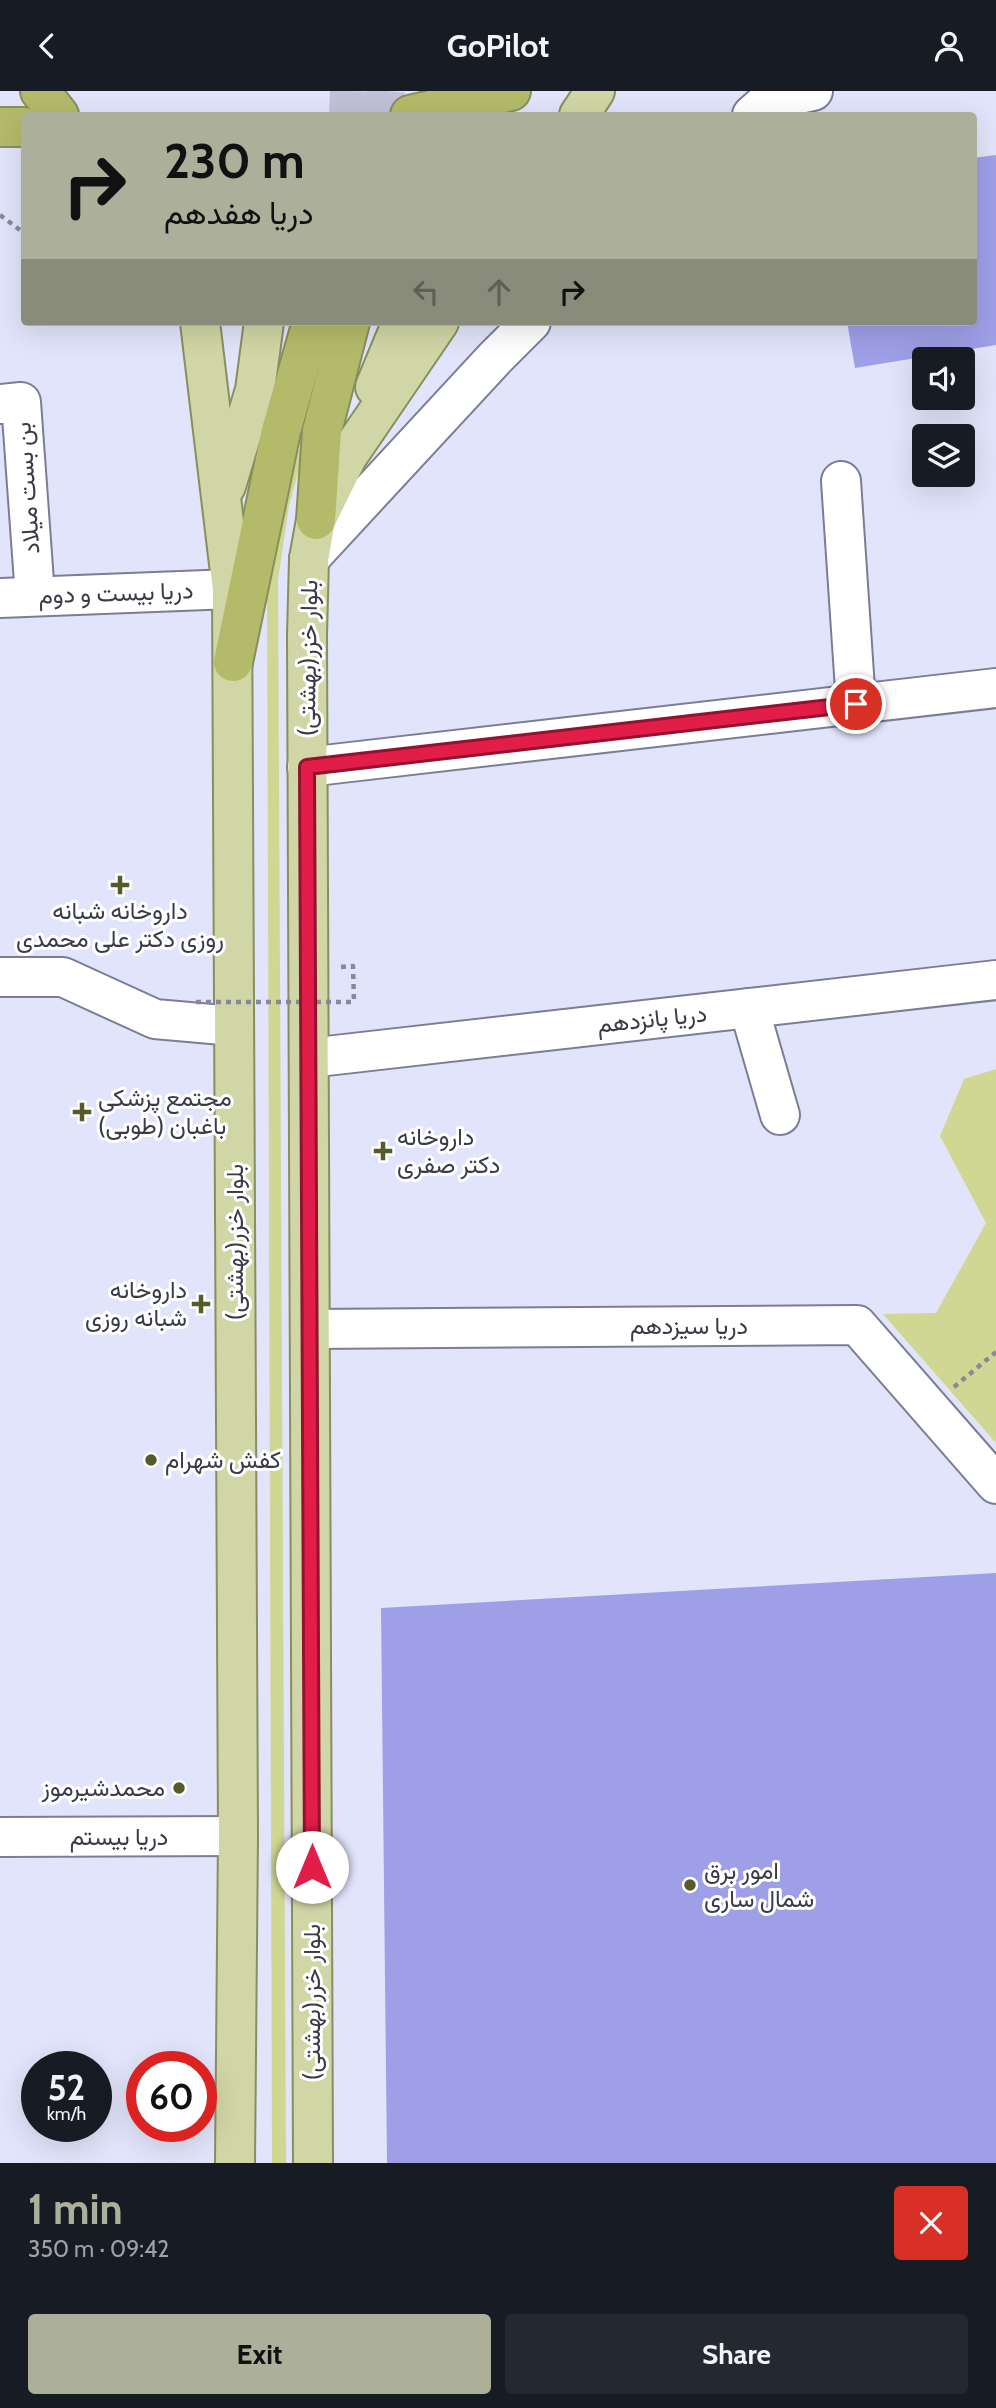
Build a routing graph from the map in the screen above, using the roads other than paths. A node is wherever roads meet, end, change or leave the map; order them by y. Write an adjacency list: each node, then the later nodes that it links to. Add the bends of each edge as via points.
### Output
1 (40, 91): 5 (highway)
2 (511, 91): 6 (highway)
3 (595, 91): 7 (main road)
4 (813, 91): 8 (street, via 768,101)
5 (57, 112)
6 (423, 112)
7 (581, 112)
8 (755, 112)
9 (0, 127): 10 (highway)
10 (21, 127)
11 (200, 326): 21 (main road, بلوار خزر(بهشتی))
12 (263, 326): 21 (main road, via 255,390)
13 (311, 326): 26 (highway, via 281,431)
14 (349, 326): 22 (highway, via 322,431)
15 (399, 326): 19 (main road)
16 (436, 326): 19 (main road, بلوار خزر(بهشتی))
17 (527, 326): 23 (street)
18 (0, 404): 25 (street, بن بست میلاد, via 21,402)
19 (347, 457): 22 (main road, بلوار خزر(بهشتی))
20 (841, 481): 28 (street)
21 (222, 499): 24 (main road, بلوار خزر(بهشتی))
22 (316, 520): 23 (main road, بلوار خزر(بهشتی))
23 (309, 559): 29 (main road, بلوار خزر(بهشتی))
24 (232, 589): 25 (street, دریا بیست و دوم); 26 (main road, بلوار خزر(بهشتی))
25 (18, 597)
26 (233, 662): 33 (main road, بلوار خزر(بهشتی))
27 (996, 688): 28 (street)
28 (856, 704): 29 (street)
29 (307, 767): 34 (main road, بلوار خزر(بهشتی))
30 (0, 977): 33 (street, via 63,977 155,1019)
31 (996, 981): 32 (street, دریا پانزدهم)
32 (750, 1008): 34 (street, دریا پانزدهم); 35 (street)
33 (234, 1026): 38 (main road, بلوار خزر(بهشتی))
34 (309, 1058): 36 (main road, بلوار خزر(بهشتی))
35 (780, 1115)
36 (310, 1329): 37 (street, دریا سیزدهم, via 857,1325); 41 (main road, بلوار خزر(بهشتی))
37 (996, 1484)
38 (238, 1836): 39 (street, دریا بیستم); 40 (main road, بلوار خزر(بهشتی))
39 (0, 1837)
40 (235, 2163)
41 (313, 2163)

